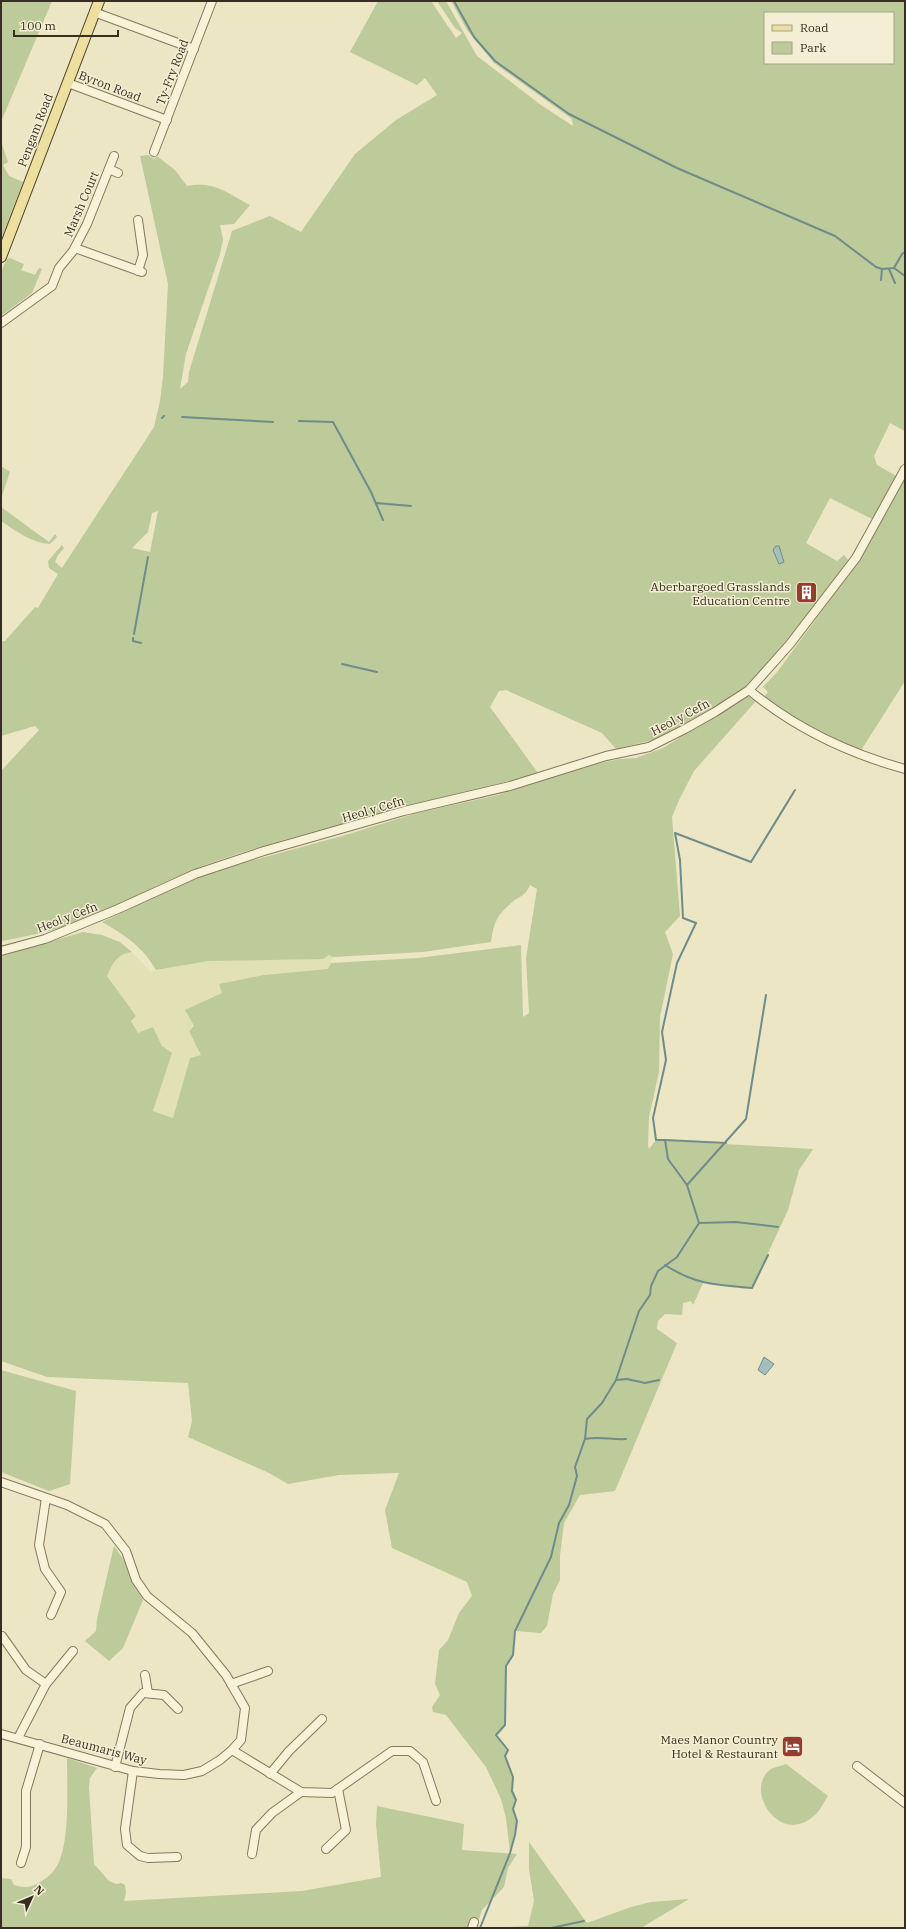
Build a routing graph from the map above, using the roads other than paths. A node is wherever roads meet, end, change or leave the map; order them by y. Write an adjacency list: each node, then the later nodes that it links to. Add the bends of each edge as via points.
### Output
1 (99, 1): 3 (main road, Pengam Road)
2 (212, 1): 4 (street, Ty-Fry Road)
3 (94, 12): 4 (street); 5 (main road, Pengam Road)
4 (194, 49): 6 (street, Ty-Fry Road)
5 (68, 83): 6 (street, Byron Road); 13 (main road, Pengam Road)
6 (167, 120): 7 (street, Ty-Fry Road)
7 (154, 152)
8 (114, 156): 9 (street, Marsh Court)
9 (109, 169): 10 (street, Marsh Court); 12 (street, Marsh Court, via 87,224)
10 (118, 173)
11 (138, 220): 12 (street, Marsh Court, via 143,255 140,272)
12 (74, 248): 14 (street, Marsh Court, via 59,268 52,286)
13 (1, 257)
14 (1, 323)
15 (905, 469): 16 (street, Heol y Cefn, via 856,558 790,644)
16 (749, 690): 17 (street, via 767,705 809,731 849,751); 18 (street, Heol y Cefn, via 716,712 649,747 606,756 510,786 264,851 195,874 45,939)
17 (905, 769)
18 (1, 951)
19 (1, 1482): 20 (street, Beaumaris Way)
20 (46, 1498): 21 (street, via 39,1545 45,1569 61,1592); 27 (street, Beaumaris Way, via 67,1505 105,1524 126,1551 136,1580 147,1596 192,1633)
21 (51, 1615)
22 (2, 1636): 26 (street, via 26,1670)
23 (73, 1652): 26 (street)
24 (268, 1671): 27 (street)
25 (145, 1675): 28 (street)
26 (46, 1684): 32 (street)
27 (231, 1684): 34 (street, Beaumaris Way, via 245,1708 241,1740)
28 (148, 1693): 29 (street, via 164,1695); 36 (street, via 143,1693 130,1708)
29 (178, 1709)
30 (322, 1719): 38 (street)
31 (1, 1734): 32 (street, Beaumaris Way)
32 (18, 1738): 33 (street, Beaumaris Way)
33 (40, 1744): 36 (street, Beaumaris Way); 46 (street, via 26,1791 26,1846)
34 (232, 1750): 37 (street, Beaumaris Way, via 202,1771 178,1775); 38 (street)
35 (857, 1766): 42 (street)
36 (115, 1767): 37 (street, Beaumaris Way)
37 (133, 1771): 45 (street, via 125,1829 127,1845 140,1856 156,1858 167,1853)
38 (270, 1774): 40 (street)
39 (338, 1790): 40 (street, via 332,1794); 41 (street, via 392,1751 410,1751 423,1762); 43 (street, via 346,1830)
40 (300, 1792): 44 (street, via 272,1813 256,1830)
41 (436, 1801)
42 (905, 1803)
43 (326, 1849)
44 (252, 1854)
45 (177, 1857)
46 (21, 1863)

